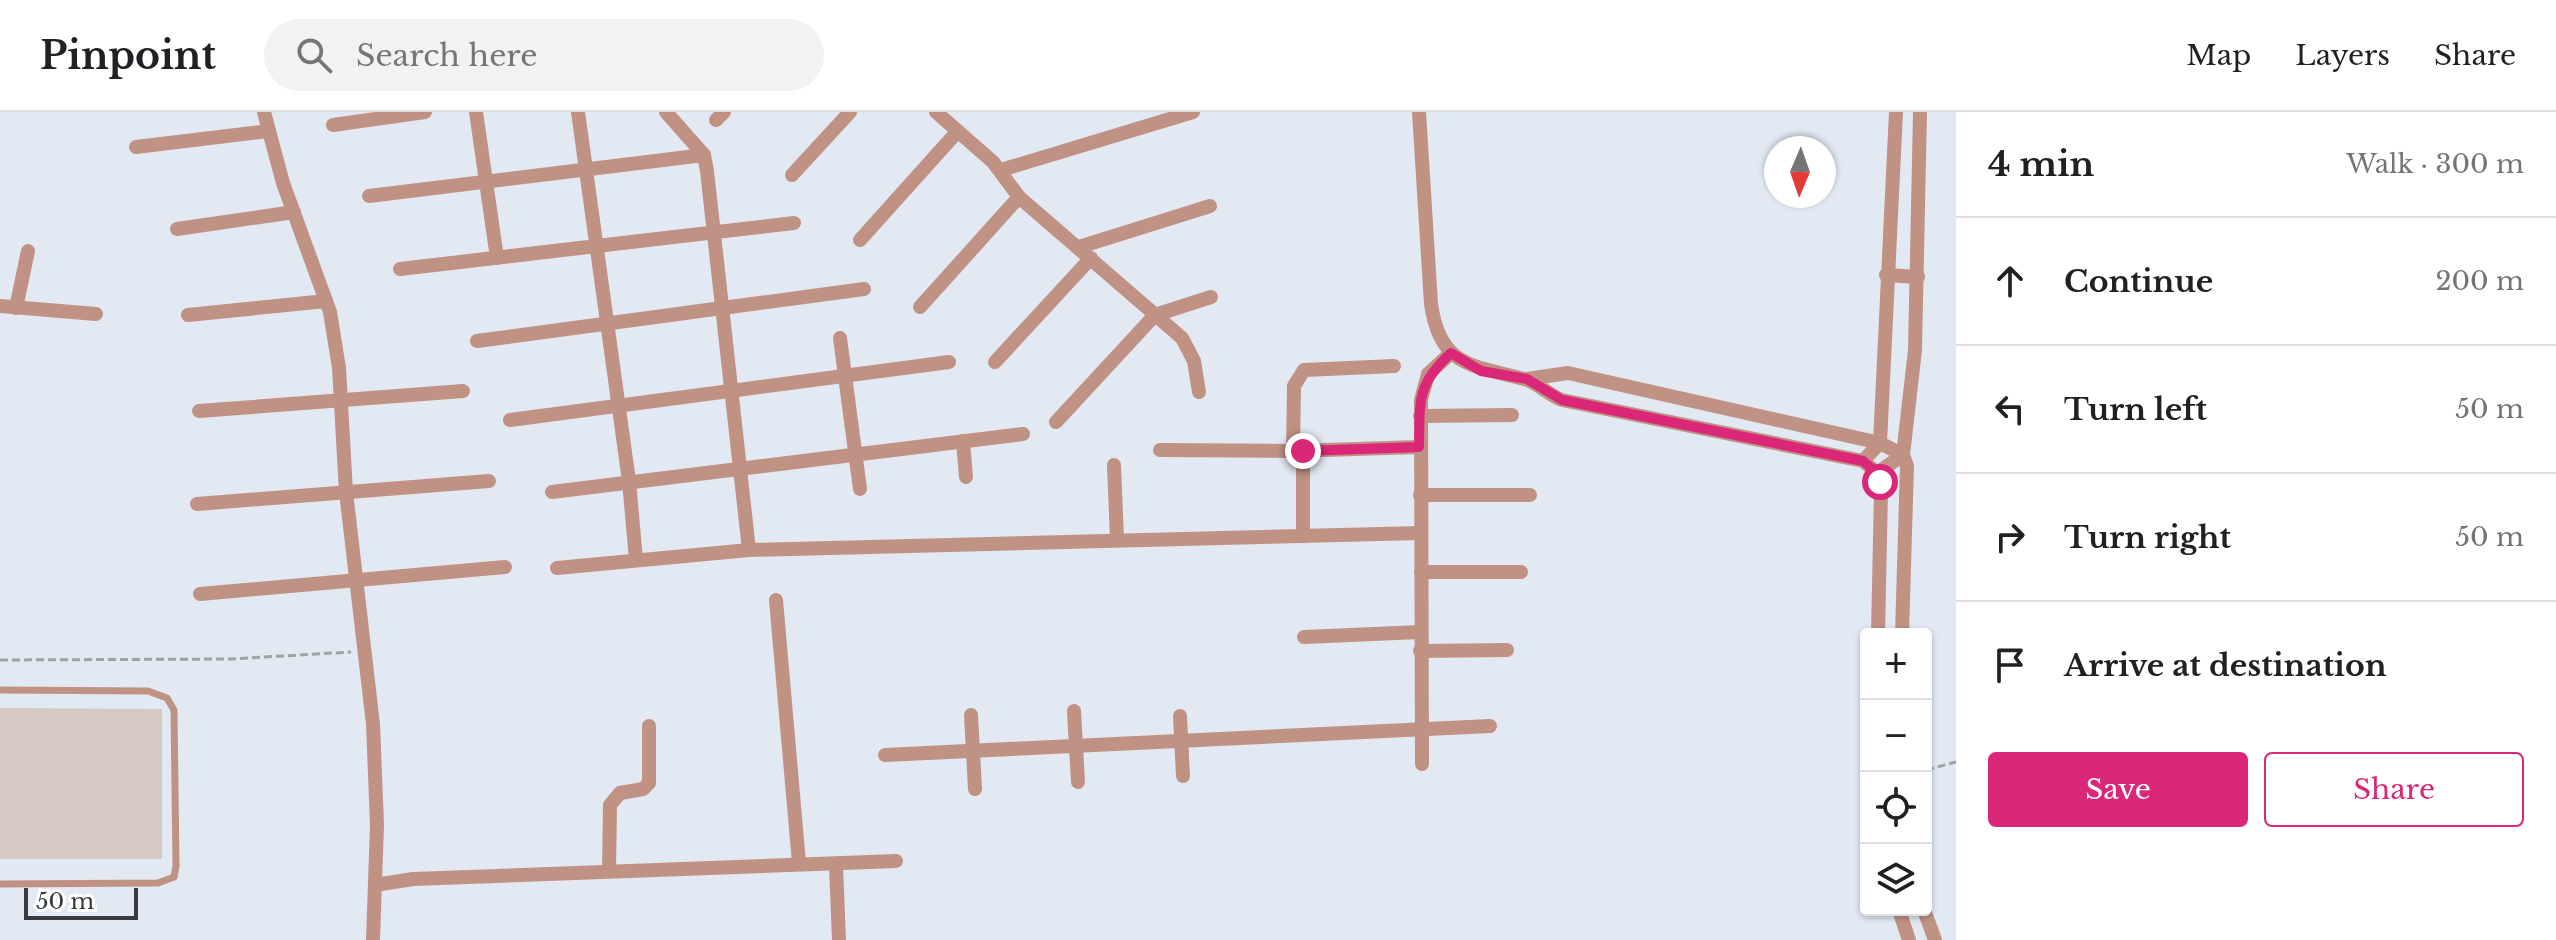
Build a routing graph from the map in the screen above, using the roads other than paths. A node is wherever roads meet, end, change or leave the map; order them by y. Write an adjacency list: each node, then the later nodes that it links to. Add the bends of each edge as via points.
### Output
1 (264, 112): 13 (street)
2 (422, 112): 12 (street)
3 (476, 112): 20 (street)
4 (578, 112): 18 (street)
5 (666, 112): 16 (street)
6 (850, 112): 19 (street)
7 (936, 112): 14 (street)
8 (1193, 112): 17 (street)
9 (1419, 112): 50 (street, via 1431,304 1434,325)
10 (1896, 112): 35 (street)
11 (1920, 112): 36 (street)
12 (333, 125)
13 (269, 131): 15 (street); 24 (street)
14 (957, 132): 17 (street); 28 (street)
15 (136, 147)
16 (704, 155): 18 (street); 27 (street)
17 (1001, 170): 22 (street)
18 (588, 171): 20 (street); 29 (street)
19 (792, 175)
20 (488, 183): 21 (street); 32 (street)
21 (369, 196)
22 (1019, 197): 30 (street); 41 (street)
23 (1210, 206): 30 (street)
24 (294, 212): 26 (street); 39 (street)
25 (794, 223): 27 (street)
26 (177, 229)
27 (713, 232): 29 (street); 43 (street)
28 (860, 240)
29 (597, 246): 32 (street); 47 (street)
30 (1079, 247): 33 (street)
31 (28, 251): 42 (street)
32 (497, 258): 34 (street)
33 (1091, 258): 46 (street); 52 (street)
34 (400, 269)
35 (1886, 275): 36 (street); 70 (street)
36 (1918, 277): 75 (street)
37 (864, 289): 43 (street)
38 (1211, 297): 46 (street)
39 (326, 301): 45 (street); 60 (street)
40 (0, 306): 42 (street)
41 (920, 307)
42 (16, 308): 44 (street)
43 (722, 308): 47 (street); 57 (street)
44 (96, 314)
45 (188, 315)
46 (1155, 315): 59 (street, via 1189,349); 67 (street)
47 (606, 324): 49 (street); 61 (street)
48 (840, 338): 54 (street)
49 (477, 341)
50 (1451, 353): 55 (street, via 1481,371); 65 (street, via 1428,374)
51 (949, 362): 54 (street)
52 (995, 362)
53 (1394, 366): 73 (street, via 1304,370 1294,386)
54 (844, 375): 57 (street); 74 (street)
55 (1527, 379): 56 (street, via 1568,373); 63 (street, via 1562,400)
56 (1623, 385): 63 (street); 70 (street)
57 (731, 390): 61 (street); 78 (street)
58 (463, 391): 60 (street)
59 (1199, 392)
60 (340, 399): 62 (street); 84 (street)
61 (617, 405): 66 (street); 82 (street)
62 (199, 411)
63 (1617, 411): 76 (street)
64 (1512, 415): 65 (street)
65 (1420, 416): 71 (street)
66 (510, 420)
67 (1056, 422)
68 (1023, 434): 69 (street)
69 (963, 441): 74 (street); 80 (street)
70 (1880, 443): 75 (street); 76 (street)
71 (1419, 447): 73 (street); 86 (street)
72 (1160, 450): 73 (street)
73 (1298, 451): 90 (street)
74 (855, 453): 78 (street); 83 (street)
75 (1903, 455): 79 (street); 102 (street, via 1907,466)
76 (1863, 461): 79 (street)
77 (1114, 465): 91 (street)
78 (740, 466): 82 (street); 92 (street)
79 (1877, 473): 101 (street)
80 (966, 477)
81 (489, 481): 84 (street)
82 (629, 481): 85 (street); 93 (street)
83 (860, 489)
84 (346, 492): 88 (street); 98 (street)
85 (552, 492)
86 (1420, 495): 87 (street); 89 (street)
87 (1530, 495)
88 (197, 504)
89 (1420, 533): 90 (street); 96 (street)
90 (1303, 536): 91 (street)
91 (1117, 539): 92 (street)
92 (749, 550): 93 (street)
93 (636, 560): 95 (street)
94 (505, 567): 98 (street)
95 (557, 568)
96 (1421, 572): 97 (street); 103 (street)
97 (1521, 572)
98 (357, 580): 99 (street); 127 (street, via 373,724)
99 (200, 594)
100 (776, 600): 123 (street)
101 (1878, 628)
102 (1902, 628)
103 (1420, 632): 104 (street); 106 (street)
104 (1304, 637)
105 (1507, 650): 106 (street)
106 (1420, 651): 113 (street)
107 (0, 690): 126 (lane, via 148,691 167,698 174,710 176,866 174,877 158,883)
108 (1074, 711): 115 (street)
109 (971, 715): 116 (street)
110 (1180, 716): 114 (street)
111 (649, 726): 125 (street, via 649,783 620,793 610,805)
112 (1490, 726): 113 (street)
113 (1423, 728): 114 (street); 118 (street)
114 (1182, 740): 115 (street); 119 (street)
115 (1076, 745): 116 (street); 120 (street)
116 (972, 751): 117 (street); 121 (street)
117 (885, 755)
118 (1422, 764)
119 (1183, 776)
120 (1078, 782)
121 (975, 789)
122 (896, 861): 124 (street)
123 (799, 863): 124 (street); 125 (street)
124 (836, 865): 131 (street)
125 (609, 871): 127 (street)
126 (0, 884)
127 (375, 885): 130 (street)
128 (1901, 916): 132 (street)
129 (1926, 916): 133 (street)
130 (373, 940)
131 (839, 940)
132 (1909, 940)
133 (1935, 940)

